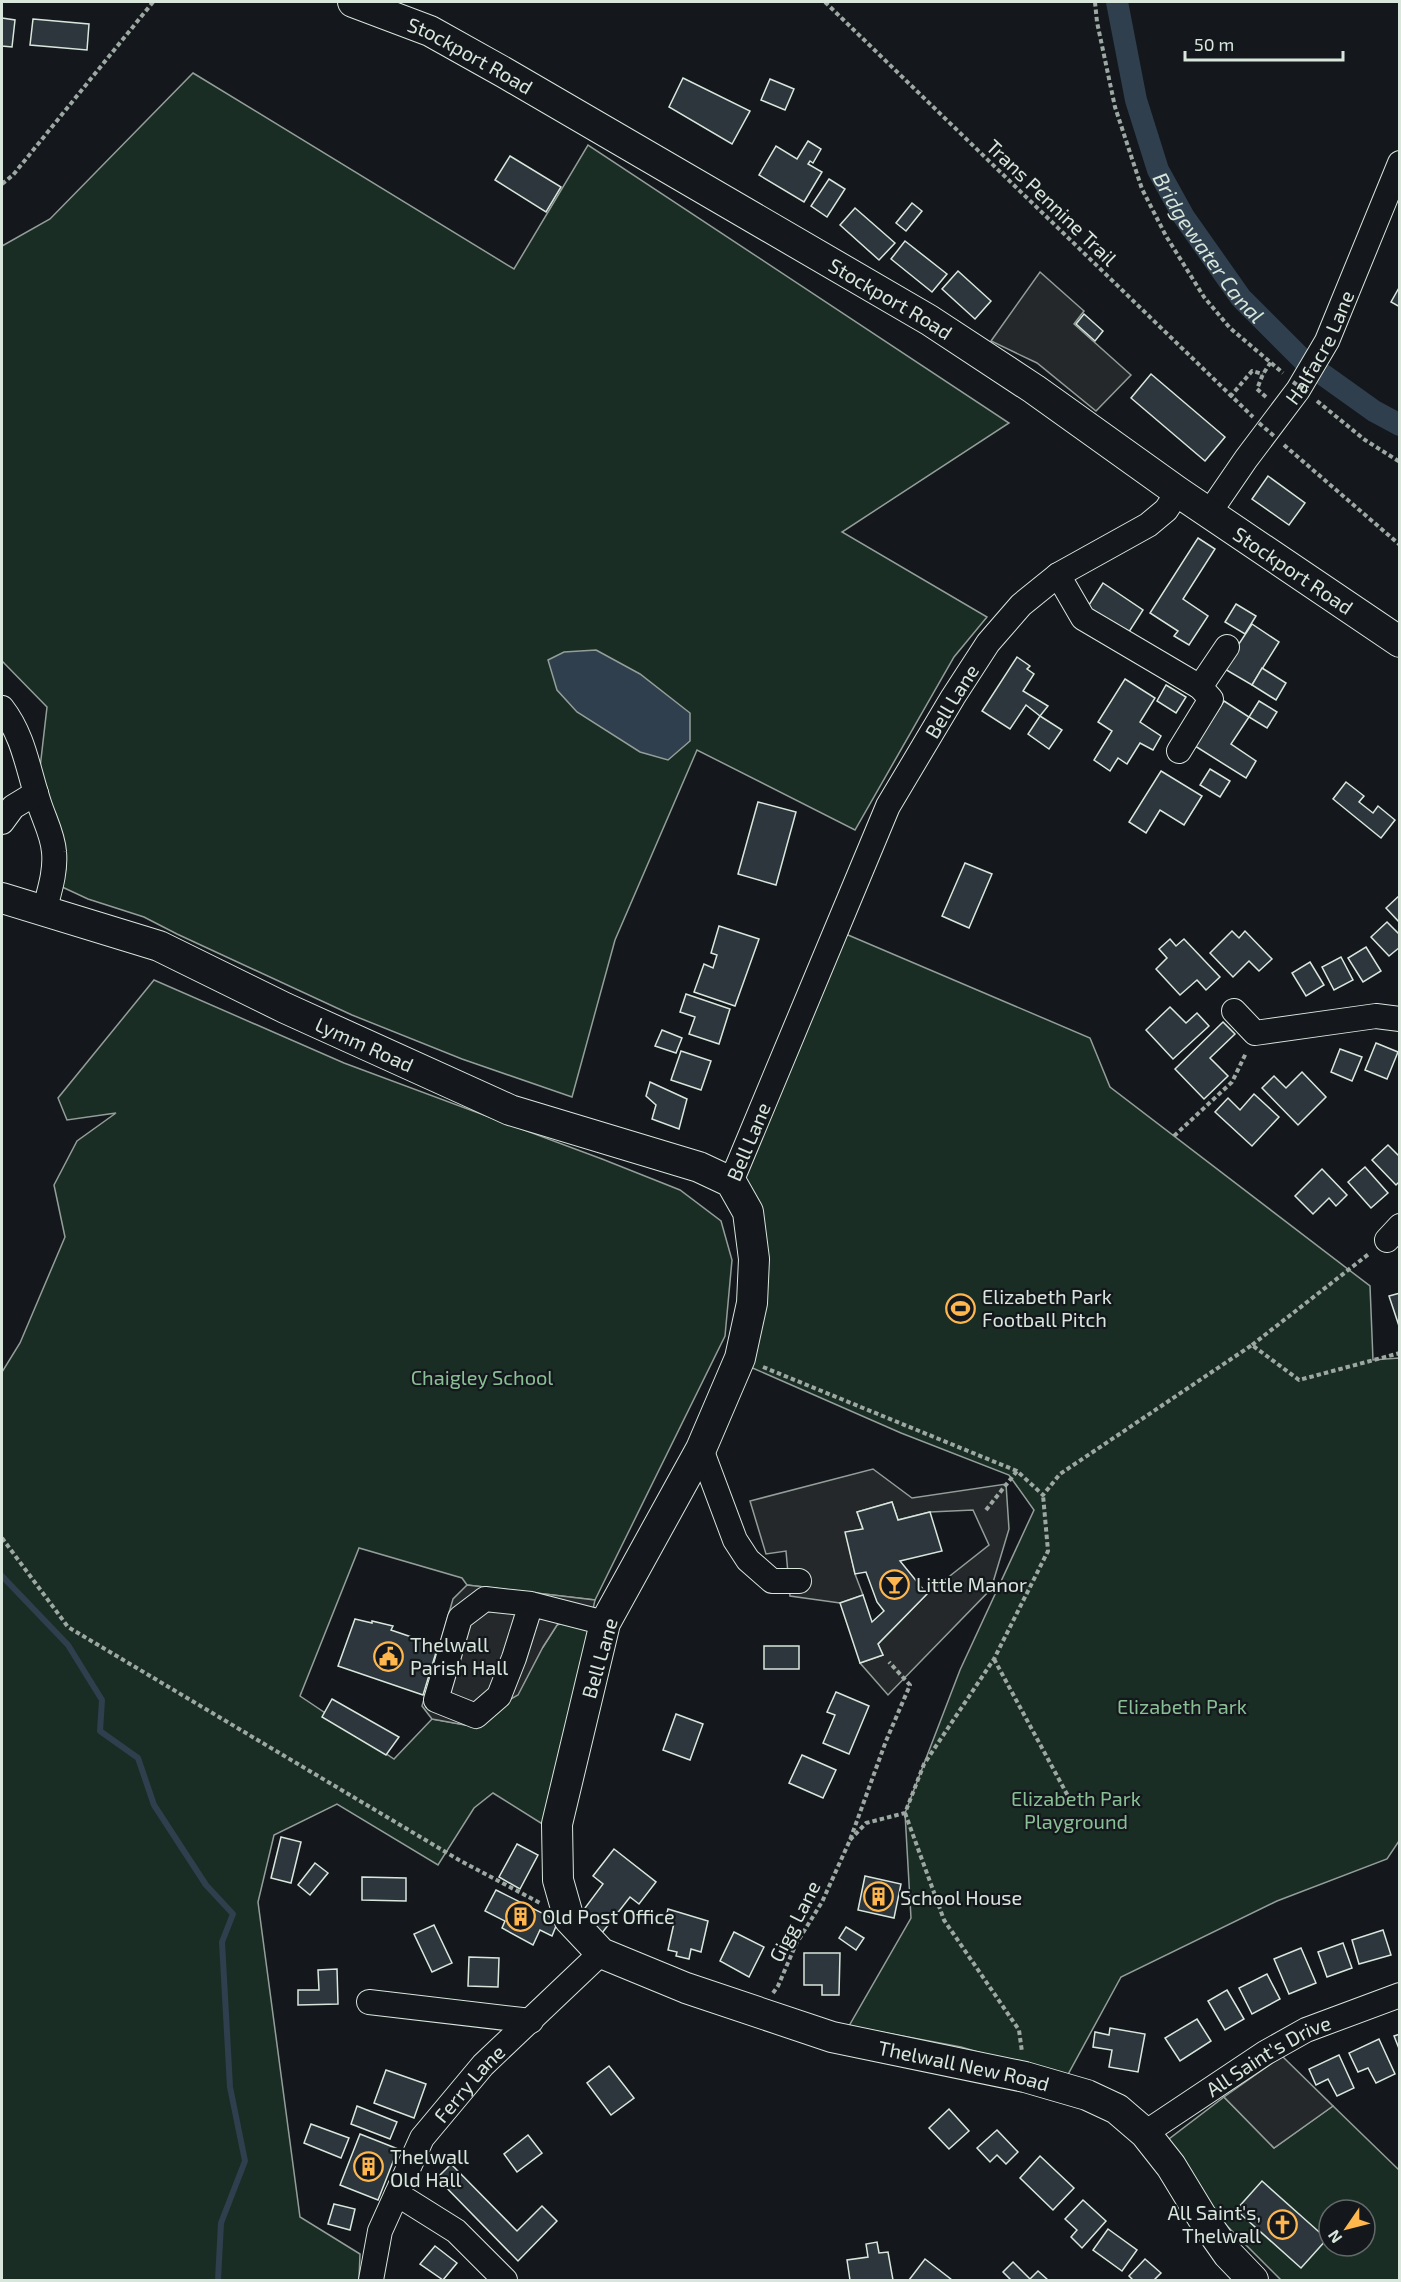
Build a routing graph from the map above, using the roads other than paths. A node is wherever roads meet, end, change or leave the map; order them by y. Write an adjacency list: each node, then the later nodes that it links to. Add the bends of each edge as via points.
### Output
1 (353, 2): 3 (main road, Stockport Road, via 430,32 505,73 929,320 1034,388)
2 (1400, 163): 4 (street, Halfacre Lane, via 1327,341 1298,390)
3 (1178, 492): 4 (main road, Stockport Road); 5 (street, Bell Lane, via 1166,510 1148,525)
4 (1209, 513): 6 (main road, Stockport Road)
5 (1058, 575): 8 (street, via 1083,618); 17 (street, Bell Lane, via 1021,605 988,643 888,806)
6 (1400, 642)
7 (1227, 647): 8 (street)
8 (1200, 687): 10 (street, via 1211,699)
9 (2, 708): 11 (street, via 22,742)
10 (1179, 751)
11 (36, 793): 12 (street, via 13,807); 14 (street, via 54,852 54,873)
12 (2, 822)
13 (2, 898): 14 (main road, Lymm Road)
14 (44, 912): 17 (main road, Lymm Road, via 159,946 510,1110 699,1167)
15 (1233, 1011): 16 (street, via 1255,1033 1376,1016)
16 (1400, 1019)
17 (731, 1182): 18 (main road, Bell Lane, via 748,1212 754,1259 752,1303 741,1358)
18 (701, 1449): 19 (street, via 735,1540 748,1560 772,1581); 21 (main road, Bell Lane)
19 (799, 1581)
20 (531, 1604): 20 (street, via 484,1599 460,1618 436,1700 476,1716 499,1696); 21 (street)
21 (606, 1623): 22 (main road, Bell Lane, via 557,1824 558,1880 569,1919)
22 (601, 1953): 25 (street, Ferry Lane); 26 (main road, Thelwall New Road, via 686,1988 832,2037 1025,2077 1087,2095 1117,2109)
23 (1400, 1995): 26 (street, All Saint's Drive, via 1306,2030)
24 (369, 2002): 25 (street)
25 (531, 2021): 27 (street, Ferry Lane, via 483,2065 422,2138)
26 (1145, 2133): 30 (main road, Thelwall New Road, via 1228,2254)
27 (397, 2194): 28 (street, Ferry Lane, via 380,2231); 29 (street, via 456,2231)
28 (371, 2280)
29 (505, 2280)
30 (1253, 2280)

